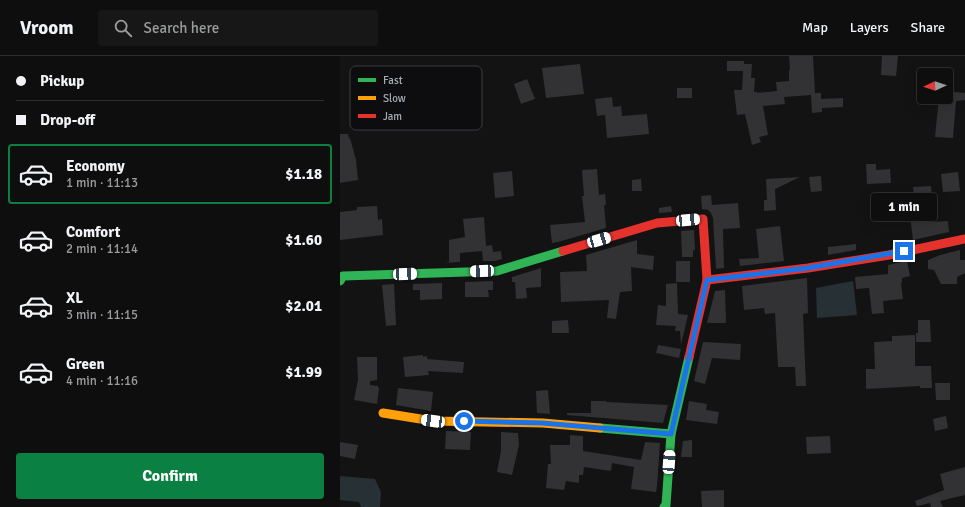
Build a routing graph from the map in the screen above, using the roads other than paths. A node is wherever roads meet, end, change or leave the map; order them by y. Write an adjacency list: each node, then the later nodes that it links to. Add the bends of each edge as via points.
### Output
1 (965, 239): 2 (street, via 808,268)
2 (707, 280): 3 (street, via 703,219 657,223 497,271 343,276); 5 (street)
3 (340, 281)
4 (383, 413): 5 (street, via 433,421 542,423)
5 (671, 434): 6 (street)
6 (664, 507)

